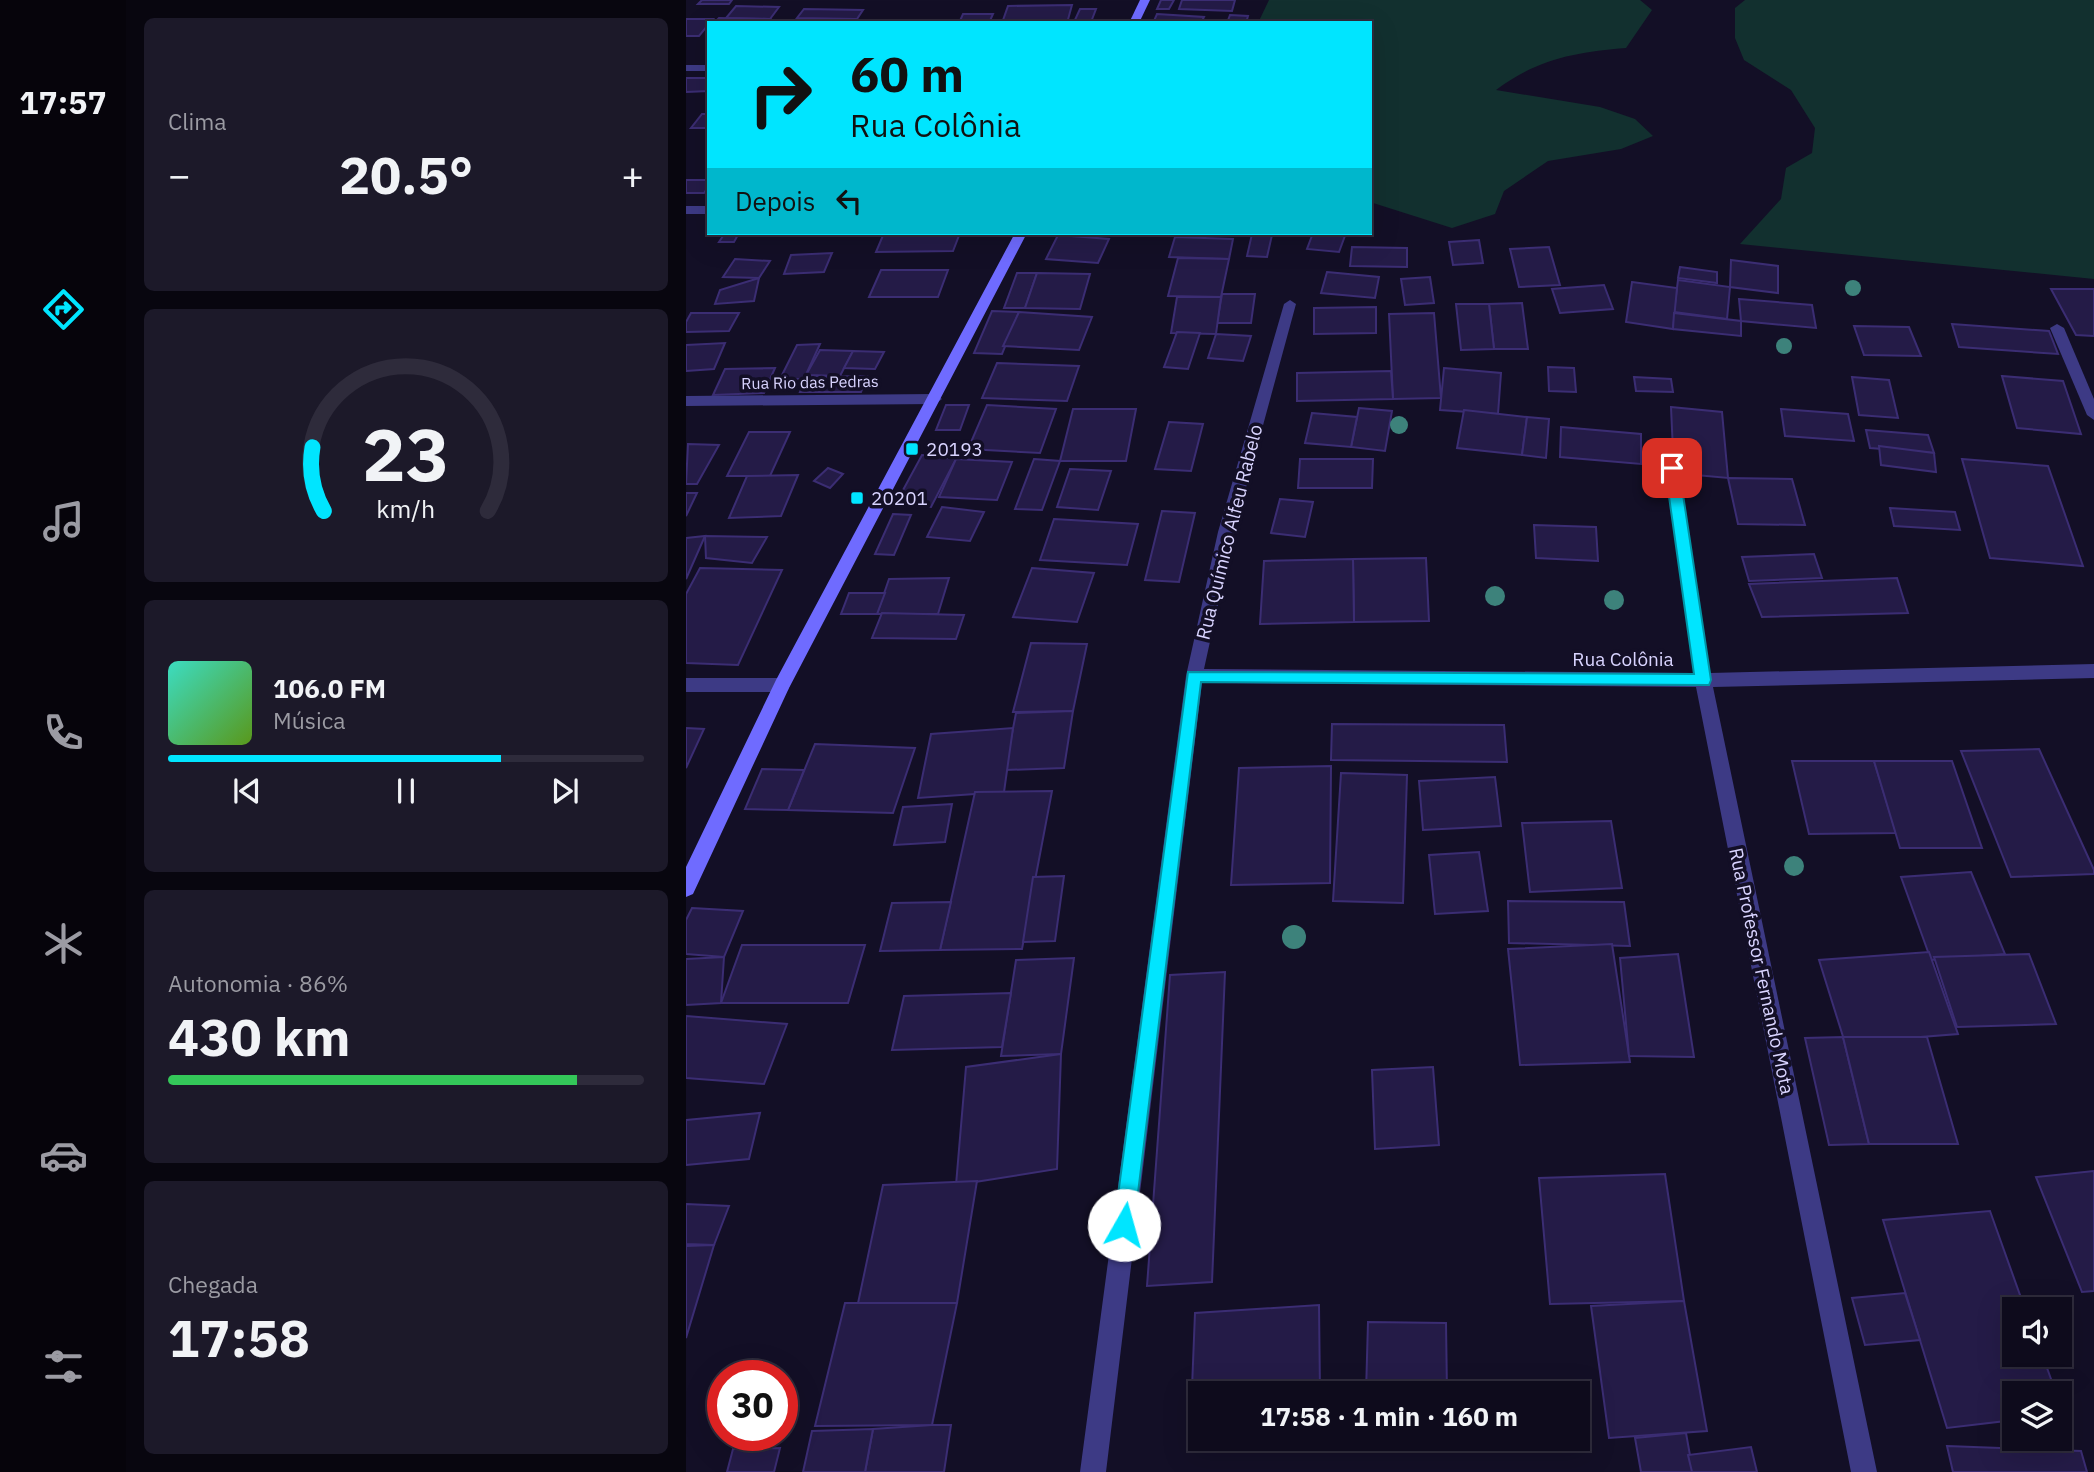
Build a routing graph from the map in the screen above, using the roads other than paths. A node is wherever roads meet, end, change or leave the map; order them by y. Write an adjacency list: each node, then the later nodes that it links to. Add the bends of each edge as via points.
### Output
1 (1146, 0): 2 (street)
2 (1135, 21)
3 (686, 68): 4 (street)
4 (707, 68)
5 (686, 210): 6 (street)
6 (707, 210)
7 (1020, 235): 10 (street)
8 (1290, 304): 15 (street, Rua Químico Alfeu Rabelo, via 1226,532)
9 (2057, 328): 12 (street)
10 (935, 399): 11 (street, Rua Rio das Pedras); 18 (street)
11 (686, 401)
12 (2094, 415)
13 (1672, 468): 16 (street, Rua Professor Fernando Mota)
14 (2094, 671): 16 (street, Rua Colônia)
15 (1194, 676): 16 (street, Rua Colônia); 20 (street, Rua Químico Alfeu Rabelo)
16 (1703, 680): 21 (street, Rua Professor Fernando Mota)
17 (686, 685): 18 (street)
18 (782, 685): 19 (street)
19 (686, 888)
20 (1093, 1472)
21 (1864, 1472)

